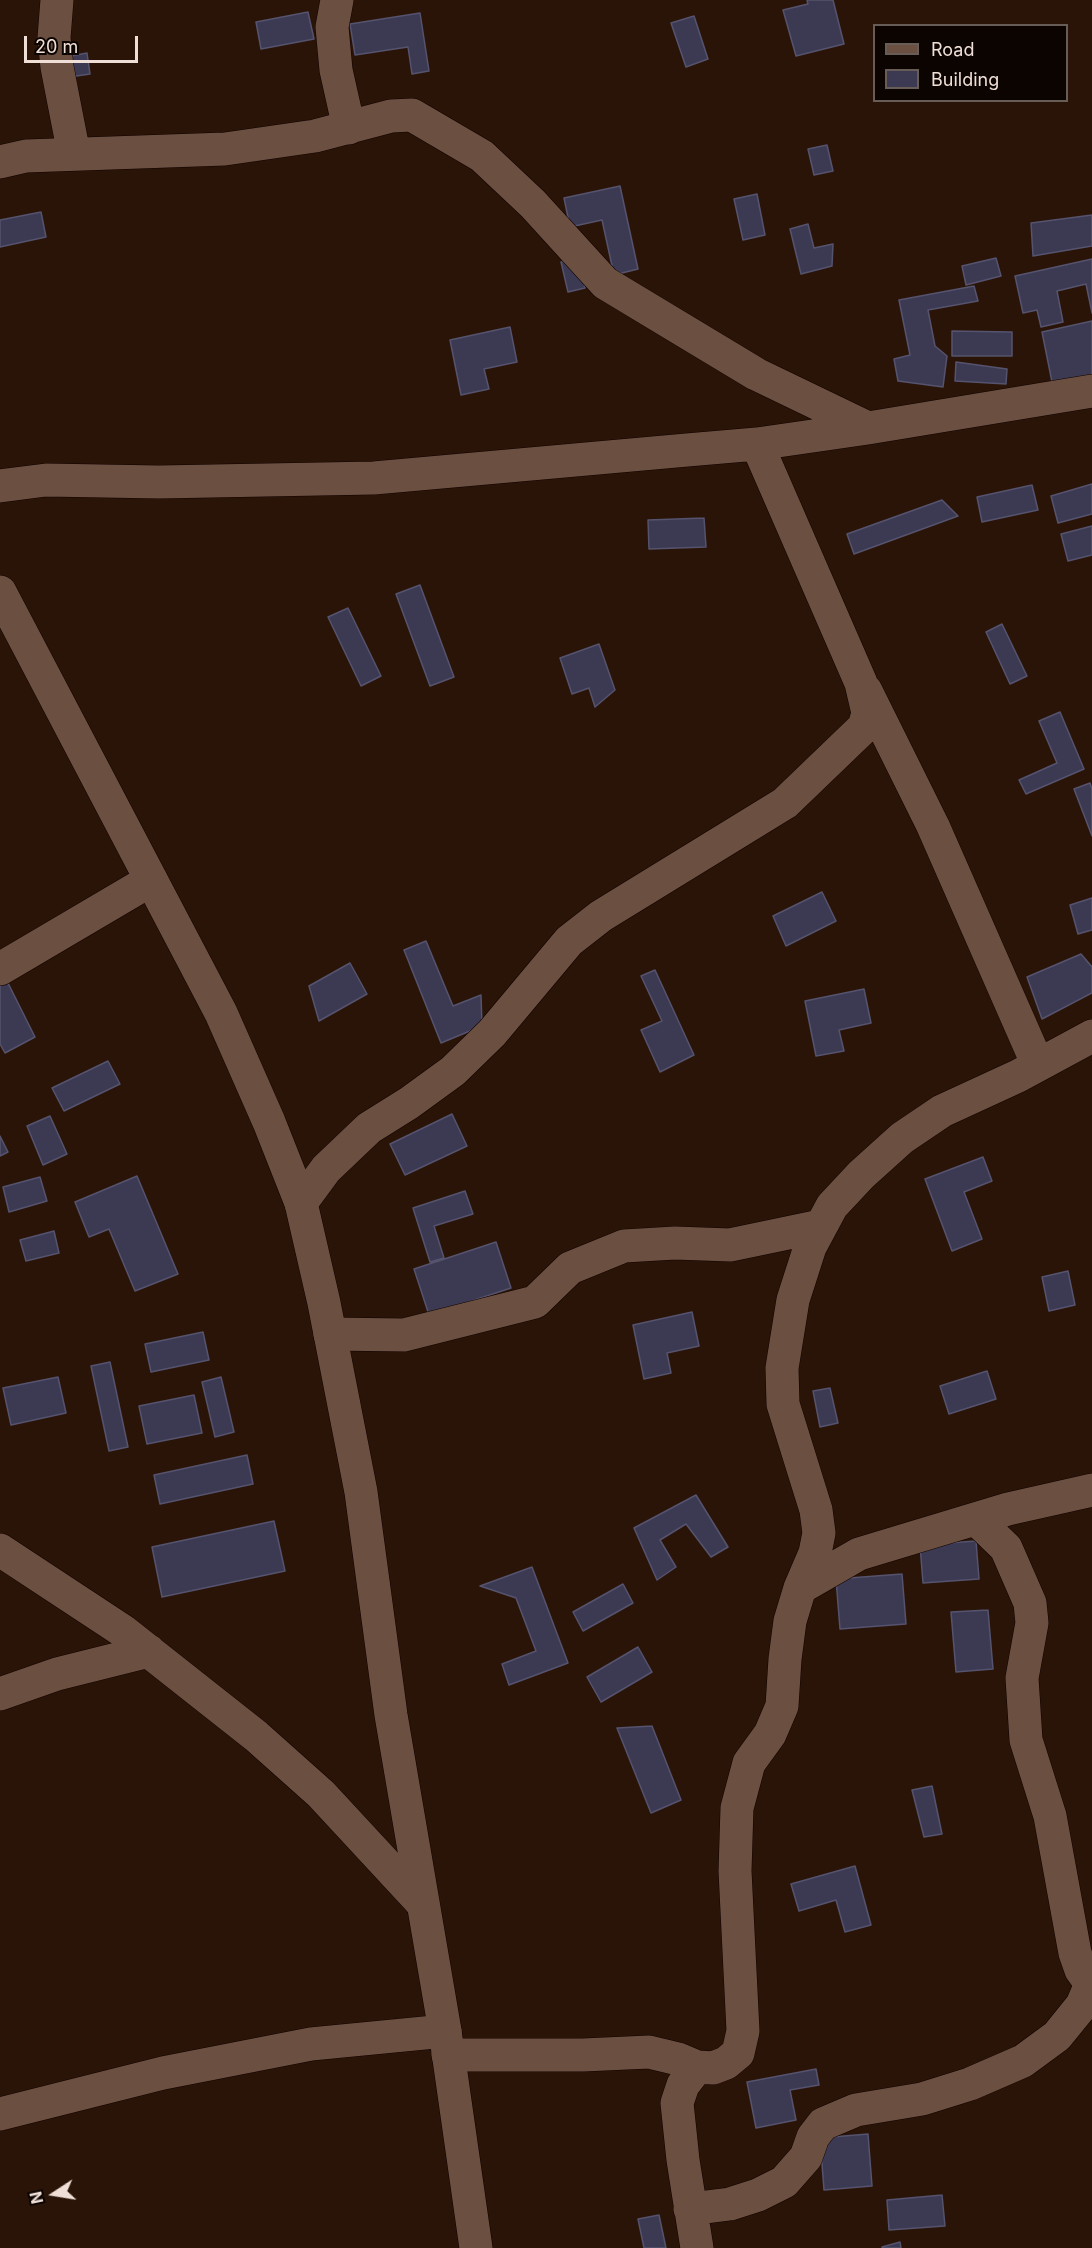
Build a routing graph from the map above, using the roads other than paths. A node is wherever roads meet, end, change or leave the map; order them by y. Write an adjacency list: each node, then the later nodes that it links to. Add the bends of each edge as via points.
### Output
1 (57, 0): 4 (street, via 57,67)
2 (338, 0): 3 (street, via 332,27 336,70)
3 (349, 128): 4 (street, via 225,149); 7 (street, via 391,116 412,115 428,122 482,156 533,204 605,283 756,374)
4 (74, 154): 5 (street, via 26,156)
5 (0, 162)
6 (1092, 391): 7 (street)
7 (868, 428): 8 (street)
8 (757, 444): 9 (street, via 374,477 159,482 46,480); 11 (street)
9 (0, 486)
10 (0, 592): 12 (street)
11 (861, 683): 15 (street, via 933,826); 16 (street, via 868,712 864,727 785,803 601,915 568,941 492,1033 453,1071 369,1128 326,1169)
12 (151, 880): 13 (street); 16 (street, via 221,1013)
13 (0, 969)
14 (1092, 1036): 15 (street)
15 (1038, 1065): 17 (street, via 942,1111 902,1138 832,1206)
16 (301, 1203): 18 (street)
17 (821, 1226): 18 (street, via 730,1245 624,1246 570,1268 535,1302 404,1335); 22 (street, via 793,1300 782,1368 783,1404 816,1510 819,1533)
18 (330, 1334): 25 (street, via 361,1492)
19 (1092, 1490): 20 (street)
20 (976, 1519): 22 (street, via 859,1554); 29 (street, via 1006,1548 1030,1603 1032,1623 1022,1678 1026,1740 1050,1816 1075,1953 1091,1984 1082,2005 1057,2036 1023,2061 970,2084 922,2099 856,2110 823,2124 806,2157 784,2182 730,2204)
21 (0, 1550): 23 (street)
22 (800, 1588): 27 (street, via 790,1621 782,1706 770,1734 748,1764 737,1808 735,1871 743,2031 738,2053 726,2063 713,2068)
23 (148, 1651): 24 (street, via 57,1674); 25 (street, via 256,1736 321,1794)
24 (0, 1694)
25 (422, 1903): 26 (street)
26 (447, 2043): 27 (street, via 583,2055 649,2052); 28 (street, via 300,2047 163,2073); 30 (street)
27 (697, 2067): 29 (street, via 683,2085 677,2103)
28 (0, 2114)
29 (690, 2209): 31 (street)
30 (476, 2248)
31 (697, 2248)

